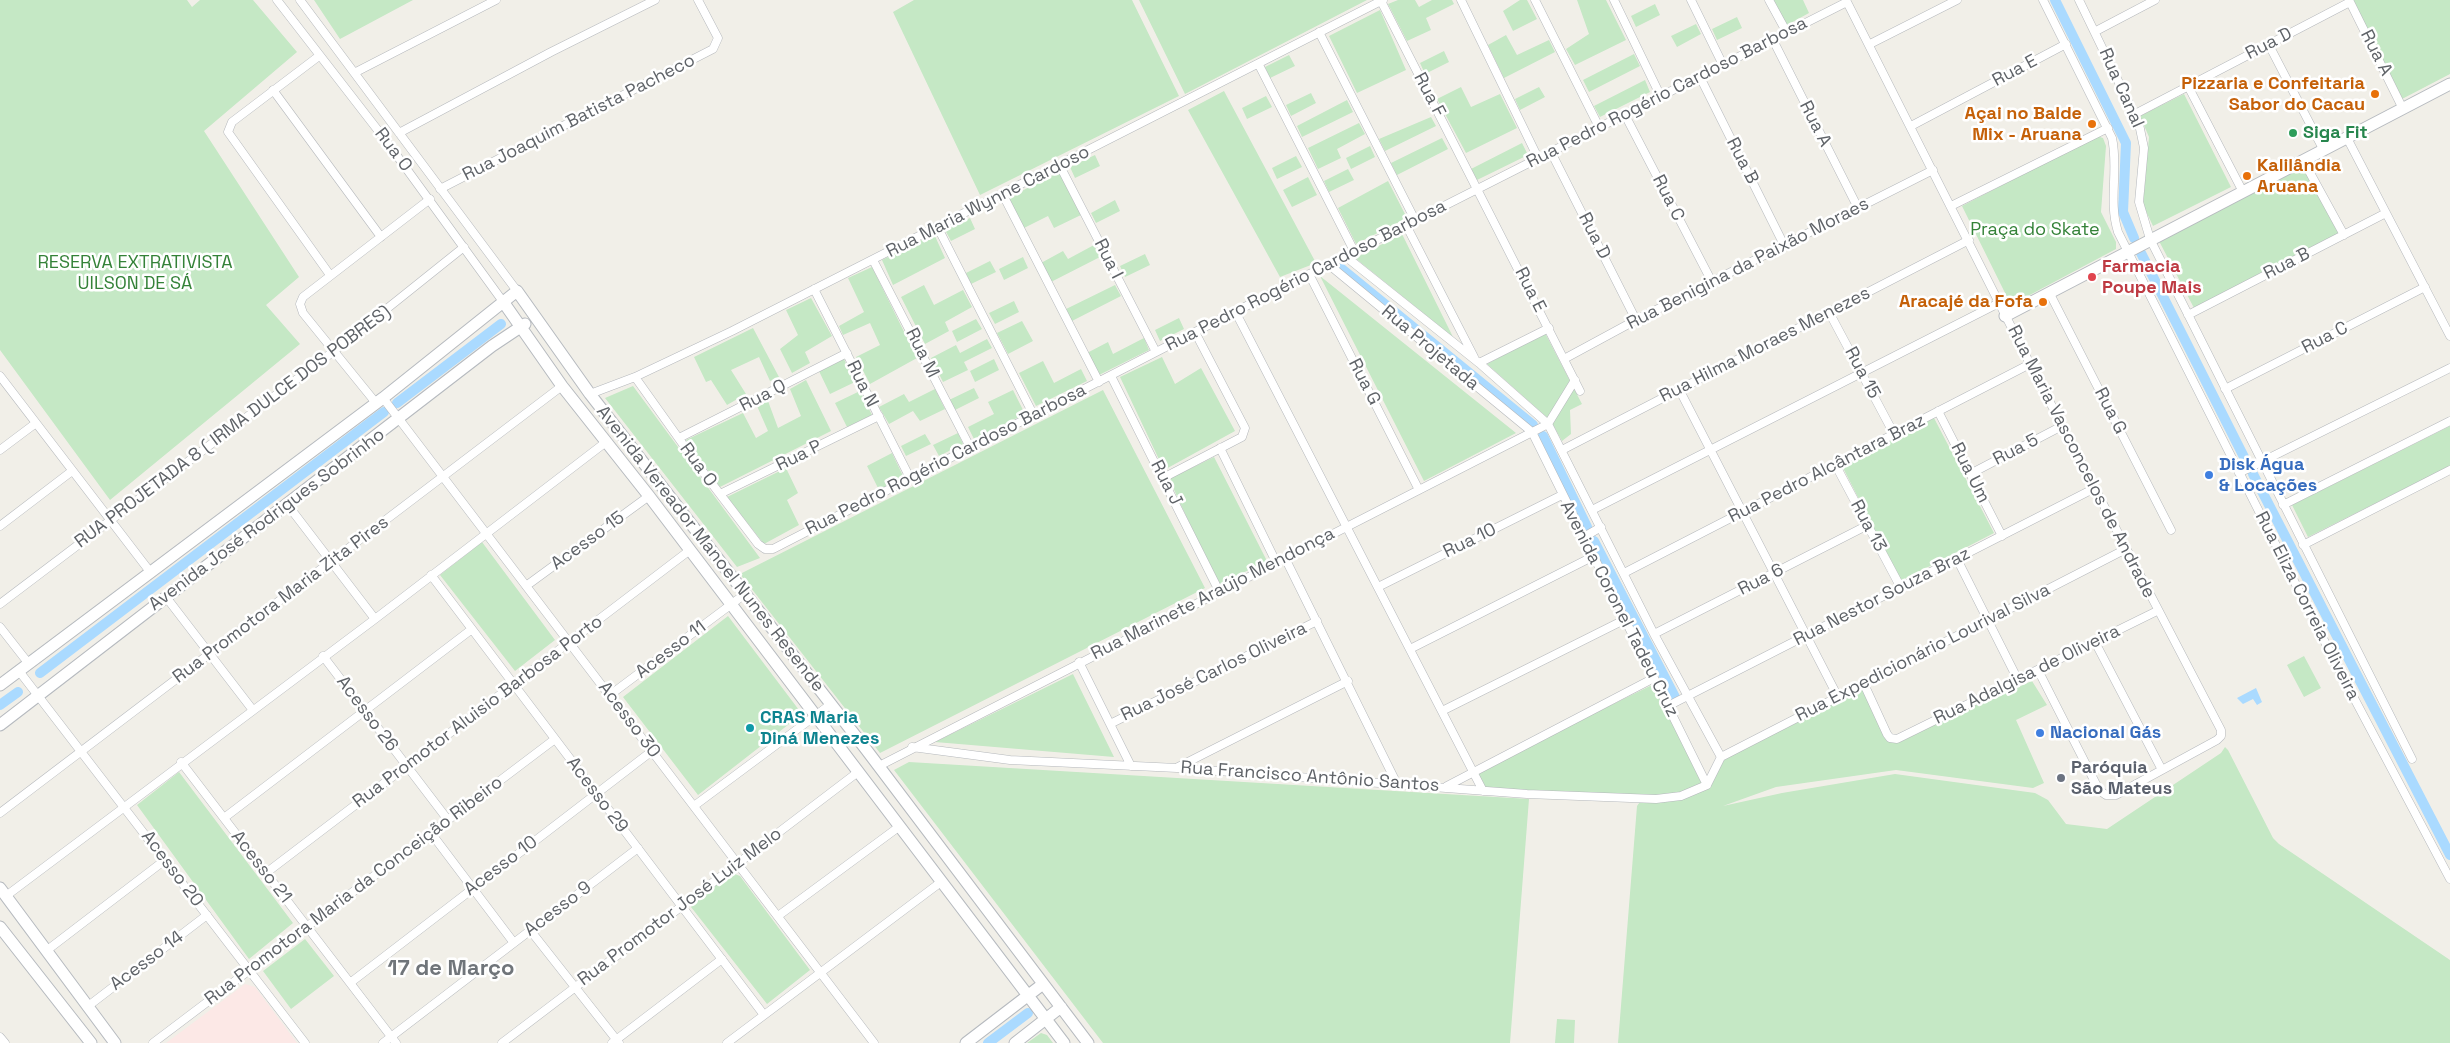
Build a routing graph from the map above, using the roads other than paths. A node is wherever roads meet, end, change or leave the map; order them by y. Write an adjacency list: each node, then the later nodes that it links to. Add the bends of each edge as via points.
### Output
1 (277, 0): 25 (street, Rua O)
2 (300, 0): 28 (street, Rua O)
3 (496, 0): 28 (street)
4 (655, 0): 40 (street)
5 (698, 0): 48 (street, Rua Joaquim Batista Pacheco, via 718,38 711,51)
6 (1461, 0): 44 (street)
7 (1536, 0): 38 (street)
8 (1614, 0): 33 (street)
9 (1690, 0): 27 (street)
10 (1769, 0): 20 (street)
11 (1957, 0): 22 (street)
12 (2043, 0): 23 (street, Rua Eliza Correia Oliveira)
13 (2079, 0): 18 (street, Rua Canal)
14 (2155, 0): 18 (street)
15 (1382, 1): 19 (street, Rua Maria Wynne Cardoso); 49 (street, Rua F)
16 (1847, 1): 20 (street, Rua Pedro Rogério Cardoso Barbosa); 22 (street, Rua Maria Vasconcelos de Andrade)
17 (2349, 1): 24 (street, Rua D); 34 (street, Rua A)
18 (2096, 31): 35 (street, Rua Canal)
19 (1320, 32): 26 (street, Rua Maria Wynne Cardoso); 56 (street)
20 (1787, 33): 21 (street, Rua Pedro Rogério Cardoso Barbosa)
21 (1773, 40): 27 (street, Rua Pedro Rogério Cardoso Barbosa); 54 (street, Rua A)
22 (1870, 44): 37 (street, Rua Maria Vasconcelos de Andrade)
23 (2066, 44): 37 (street, Rua E); 39 (street, Rua Eliza Correia Oliveira)
24 (2269, 44): 31 (street, Rua D); 42 (street)
25 (320, 56): 32 (street); 52 (street, Rua O)
26 (1259, 65): 46 (street, Rua Maria Wynne Cardoso); 66 (street)
27 (1723, 65): 29 (street, Rua Pedro Rogério Cardoso Barbosa)
28 (356, 72): 40 (street, Rua O)
29 (1700, 77): 33 (street, Rua Pedro Rogério Cardoso Barbosa); 63 (street, Rua B)
30 (2450, 84): 34 (street)
31 (2188, 86): 35 (street, Rua D); 50 (street)
32 (273, 90): 60 (street); 71 (street, via 232,122 228,132)
33 (1661, 97): 36 (street, Rua Pedro Rogério Cardoso Barbosa)
34 (2402, 107): 41 (street)
35 (2135, 114): 61 (street, Rua Canal, via 2144,148 2139,202)
36 (1625, 115): 38 (street, Rua Pedro Rogério Cardoso Barbosa); 72 (street, Rua C)
37 (1911, 126): 47 (street, Rua Maria Vasconcelos de Andrade)
38 (1599, 127): 43 (street, Rua Pedro Rogério Cardoso Barbosa)
39 (2108, 128): 53 (street); 65 (street, Rua Eliza Correia Oliveira, via 2114,146 2114,219)
40 (399, 133): 48 (street, Rua O)
41 (2346, 136): 42 (street); 55 (street)
42 (2323, 149): 45 (street)
43 (1551, 152): 44 (street, Rua Pedro Rogério Cardoso Barbosa); 84 (street, Rua D)
44 (1538, 158): 49 (street, Rua Pedro Rogério Cardoso Barbosa)
45 (2303, 160): 50 (street); 59 (street)
46 (1060, 166): 51 (street, Rua Maria Wynne Cardoso); 92 (street, Rua I)
47 (1932, 170): 53 (street, Rua Maria Vasconcelos de Andrade); 54 (street, Rua Benigina da Paixão Moraes)
48 (440, 189): 75 (street, Rua O)
49 (1478, 189): 56 (street, Rua Pedro Rogério Cardoso Barbosa); 85 (street, Rua E)
50 (2243, 192): 61 (street)
51 (1003, 195): 58 (street, Rua Maria Wynne Cardoso); 103 (street)
52 (430, 199): 60 (street); 64 (street, Rua O)
53 (1951, 206): 62 (street, Rua Maria Vasconcelos de Andrade)
54 (1858, 208): 63 (street, Rua Benigina da Paixão Moraes)
55 (2386, 213): 59 (street, Rua B); 73 (street)
56 (1415, 220): 57 (street, Rua Pedro Rogério Cardoso Barbosa)
57 (1406, 225): 66 (street, Rua Pedro Rogério Cardoso Barbosa); 95 (street)
58 (937, 226): 68 (street, Rua Maria Wynne Cardoso); 111 (street)
59 (2344, 235): 81 (street, Rua B)
60 (380, 237): 71 (street)
61 (2150, 239): 65 (street); 81 (street, Rua Eliza Correia Oliveira)
62 (1969, 240): 77 (street, Rua Maria Vasconcelos de Andrade); 80 (street, Rua Hilma Moraes Menezes)
63 (1784, 245): 72 (street, Rua Benigina da Paixão Moraes)
64 (464, 247): 78 (street, Rua O); 91 (street, RUA PROJETADA 8 ( IRMA DULCE DOS POBRES))
65 (2127, 251): 76 (street); 131 (street, Rua Eliza Correia Oliveira)
66 (1354, 252): 67 (street, Rua Pedro Rogério Cardoso Barbosa)
67 (1345, 256): 69 (street, Rua Pedro Rogério Cardoso Barbosa); 95 (street, Rua Projetada)
68 (873, 260): 74 (street, Rua Maria Wynne Cardoso); 122 (street, Rua M)
69 (1328, 264): 70 (street, Rua Pedro Rogério Cardoso Barbosa); 118 (street, Rua Projetada)
70 (1309, 274): 79 (street, Rua Pedro Rogério Cardoso Barbosa); 137 (street, Rua G)
71 (330, 275): 91 (street, Acesso 30, via 303,297 300,304 303,313)
72 (1712, 282): 84 (street, Rua Benigina da Paixão Moraes)
73 (2425, 287): 89 (street); 105 (street, Rua C)
74 (814, 289): 93 (street, Rua N); 101 (street, Rua Maria Wynne Cardoso)
75 (517, 291): 78 (street, Avenida José Rodrigues Sobrinho); 83 (street, Avenida Vereador Manoel Nunes Resende)
76 (2049, 292): 82 (street); 150 (street, Rua G)
77 (1999, 303): 82 (street, Rua Maria Vasconcelos de Andrade); 98 (street)
78 (500, 306): 86 (street, Avenida Vereador Manoel Nunes Resende); 109 (street, Avenida José Rodrigues Sobrinho)
79 (1235, 312): 88 (street, Rua Pedro Rogério Cardoso Barbosa); 148 (street)
80 (1829, 312): 98 (street, Rua 15); 106 (street, Rua Hilma Moraes Menezes)
81 (2188, 315): 105 (street, Rua Eliza Correia Oliveira)
82 (2005, 316): 96 (street, Rua Maria Vasconcelos de Andrade)
83 (534, 317): 86 (street, Avenida José Rodrigues Sobrinho); 87 (street, Avenida Vereador Manoel Nunes Resende)
84 (1636, 320): 94 (street, Rua Benigina da Paixão Moraes)
85 (1549, 328): 94 (street, Rua E); 95 (street)
86 (516, 329): 90 (street, Avenida Vereador Manoel Nunes Resende); 113 (street, Avenida José Rodrigues Sobrinho)
87 (544, 332): 90 (street, via 536,334); 108 (street, Avenida Vereador Manoel Nunes Resende)
88 (1195, 332): 92 (street, Rua Pedro Rogério Cardoso Barbosa); 123 (street, via 1245,428 1242,437)
89 (2450, 336)
90 (530, 341): 104 (street, Avenida Vereador Manoel Nunes Resende)
91 (334, 351): 109 (street, Acesso 30); 145 (street, RUA PROJETADA 8 ( IRMA DULCE DOS POBRES))
92 (1156, 352): 100 (street, Rua Pedro Rogério Cardoso Barbosa)
93 (847, 353): 112 (street, Rua N); 120 (street, Rua Q)
94 (1564, 359): 102 (street, Rua E)
95 (1477, 361): 116 (street, Rua Projetada)
96 (2030, 364): 110 (street, Rua Pedro Alcântara Braz); 117 (street, Rua Maria Vasconcelos de Andrade)
97 (2450, 368): 127 (street)
98 (1862, 374): 119 (street, Rua 15); 126 (street)
99 (0, 376): 115 (street)
100 (1111, 376): 103 (street, Rua Pedro Rogério Cardoso Barbosa); 135 (street, Rua J)
101 (635, 377): 108 (street, Rua Maria Wynne Cardoso); 120 (street, Rua O)
102 (1575, 380): 107 (street, Rua E); 116 (street)
103 (1099, 382): 111 (street, Rua Pedro Rogério Cardoso Barbosa)
104 (562, 386): 121 (street, Avenida Vereador Manoel Nunes Resende); 133 (street, Rua Promotora Maria Zita Pires)
105 (2225, 389): 127 (street, Rua Eliza Correia Oliveira)
106 (1679, 390): 125 (street, Rua Hilma Moraes Menezes); 126 (street)
107 (1580, 391)
108 (590, 394): 171 (street, Avenida Vereador Manoel Nunes Resende)
109 (380, 401): 113 (street, Acesso 30); 163 (street, Avenida José Rodrigues Sobrinho)
110 (1938, 411): 119 (street, Rua Pedro Alcântara Braz); 132 (street, Rua Um)
111 (1033, 414): 122 (street, Rua Pedro Rogério Cardoso Barbosa)
112 (879, 416): 134 (street, Rua N); 138 (street, Rua P)
113 (399, 419): 133 (street, Acesso 30); 141 (street, Avenida José Rodrigues Sobrinho)
114 (2450, 422): 142 (street)
115 (36, 423): 124 (street); 130 (street)
116 (1548, 424): 118 (street, Rua Marinete Araújo Mendonça); 125 (street, Avenida Coronel Tadeu Cruz)
117 (2062, 426): 132 (street, Rua 5); 136 (street, Rua Maria Vasconcelos de Andrade)
118 (1532, 432): 137 (street, Rua Marinete Araújo Mendonça); 139 (street, Avenida Coronel Tadeu Cruz)
119 (1894, 434): 128 (street, Rua Pedro Alcântara Braz)
120 (679, 438): 138 (street, Rua O)
121 (606, 442): 140 (street, Avenida Vereador Manoel Nunes Resende); 151 (street)
122 (970, 447): 134 (street, Rua Pedro Rogério Cardoso Barbosa)
123 (1220, 448): 135 (street); 161 (street)
124 (0, 450)
125 (1562, 450): 143 (street, Avenida Coronel Tadeu Cruz)
126 (1711, 450): 143 (street); 144 (street)
127 (2262, 463): 131 (street); 142 (street, Rua Eliza Correia Oliveira)
128 (1836, 464): 144 (street, Rua Pedro Alcântara Braz); 146 (street, Rua 13)
129 (2450, 470): 154 (street)
130 (72, 471): 145 (street); 147 (street)
131 (2239, 473): 241 (street, Rua Eliza Correia Oliveira, via 2384,758)
132 (1970, 474): 152 (street, Rua Um)
133 (443, 476): 151 (street, Acesso 30); 162 (street, Rua Promotora Maria Zita Pires)
134 (910, 478): 155 (street, Rua Pedro Rogério Cardoso Barbosa, via 773,549)
135 (1163, 478): 170 (street, Rua J)
136 (2095, 488): 152 (street, Rua Nestor Souza Braz); 156 (street, Rua Maria Vasconcelos de Andrade)
137 (1419, 490): 148 (street, Rua Marinete Araújo Mendonça)
138 (720, 494): 155 (street, Rua O, via 758,544)
139 (1562, 495): 153 (street, Avenida Coronel Tadeu Cruz); 168 (street, Rua 10)
140 (649, 496): 157 (street, Avenida Vereador Manoel Nunes Resende); 167 (street, Acesso 15)
141 (287, 504): 162 (street); 172 (street, Avenida José Rodrigues Sobrinho)
142 (2283, 505): 154 (street, Rua Eliza Correia Oliveira)
143 (1592, 510): 149 (street, Avenida Coronel Tadeu Cruz)
144 (1742, 512): 164 (street, Rua Pedro Alcântara Braz); 165 (street)
145 (110, 521): 163 (street); 173 (street, RUA PROJETADA 8 ( IRMA DULCE DOS POBRES))
146 (1868, 525): 165 (street, Rua 6); 169 (street, Rua 13)
147 (0, 526)
148 (1346, 526): 159 (street, Rua Marinete Araújo Mendonça); 168 (street)
149 (1601, 527): 153 (street); 164 (street, Avenida Coronel Tadeu Cruz)
150 (2171, 530)
151 (486, 533): 166 (street); 167 (street, Acesso 30)
152 (2002, 536): 160 (street, Rua Nestor Souza Braz)
153 (1584, 537): 158 (street, Avenida Coronel Tadeu Cruz)
154 (2303, 544): 216 (street, Rua Eliza Correia Oliveira)
155 (766, 549)
156 (2126, 549): 175 (street, Rua Maria Vasconcelos de Andrade); 178 (street, Rua Expedicionário Lourival Silva)
157 (690, 550): 174 (street, Avenida Vereador Manoel Nunes Resende); 184 (street, Rua Promotor Aluisio Barbosa Porto)
158 (1594, 556): 177 (street, Avenida Coronel Tadeu Cruz); 186 (street)
159 (1285, 558): 161 (street, Rua Marinete Araújo Mendonça); 179 (street)
160 (1957, 558): 169 (street, Rua Nestor Souza Braz); 178 (street)
161 (1276, 562): 170 (street, Rua Marinete Araújo Mendonça)
162 (331, 564): 176 (street); 187 (street, Rua Promotora Maria Zita Pires)
163 (151, 573): 190 (street, Avenida José Rodrigues Sobrinho)
164 (1624, 573): 182 (street, Avenida Coronel Tadeu Cruz)
165 (1774, 573): 182 (street, Rua 6); 183 (street)
166 (431, 574): 176 (street); 181 (street, Acesso 29)
167 (526, 586): 184 (street, Acesso 30)
168 (1378, 587): 186 (street)
169 (1901, 588): 183 (street, Rua Nestor Souza Braz)
170 (1219, 591): 189 (street, Rua Marinete Araújo Mendonça)
171 (745, 594): 174 (street, Acesso 11); 203 (street, Avenida Vereador Manoel Nunes Resende)
172 (166, 597): 187 (street); 199 (street, Avenida José Rodrigues Sobrinho)
173 (0, 604)
174 (732, 604): 200 (street, Acesso 11); 208 (street, Avenida Vereador Manoel Nunes Resende)
175 (2157, 611): 185 (street, Rua Adalgisa de Oliveira); 222 (street, Rua Maria Vasconcelos de Andrade, via 2221,730 2218,740)
176 (376, 618): 188 (street)
177 (1626, 619): 193 (street, Avenida Coronel Tadeu Cruz); 207 (street)
178 (1988, 620): 194 (street); 197 (street, Rua Expedicionário Lourival Silva)
179 (1317, 621): 195 (street); 209 (street, Rua José Carlos Oliveira)
180 (0, 627): 190 (street)
181 (472, 628): 196 (street, Acesso 29); 206 (street)
182 (1654, 634): 201 (street, Avenida Coronel Tadeu Cruz)
183 (1806, 636): 201 (street, Rua Nestor Souza Braz); 202 (street)
184 (569, 642): 196 (street, Rua Promotor Aluisio Barbosa Porto); 200 (street, Acesso 30)
185 (2095, 642): 191 (street, Rua Adalgisa de Oliveira); 222 (street)
186 (1410, 649): 207 (street)
187 (209, 654): 205 (street); 213 (street, Rua Promotora Maria Zita Pires)
188 (323, 656): 205 (street); 206 (street, Acesso 26)
189 (1079, 662): 209 (street); 212 (street, Rua Marinete Araújo Mendonça)
190 (29, 664): 192 (street, Avenida José Rodrigues Sobrinho)
191 (2038, 670): 194 (street, Rua Adalgisa de Oliveira); 222 (street, via 2099,790 2106,795 2116,794)
192 (19, 671): 198 (street, Avenida José Rodrigues Sobrinho); 199 (street, Acesso 20)
193 (1654, 678): 204 (street, Avenida Coronel Tadeu Cruz); 223 (street)
194 (2018, 680): 197 (street, Rua Adalgisa de Oliveira, via 1897,739 1887,734)
195 (1348, 681): 221 (street); 225 (street)
196 (514, 684): 211 (street, Acesso 29); 218 (street, Rua Promotor Aluisio Barbosa Porto)
197 (1864, 684): 202 (street, Rua Expedicionário Lourival Silva)
198 (0, 685)
199 (38, 695): 210 (street, Avenida José Rodrigues Sobrinho); 213 (street, Acesso 20)
200 (610, 695): 214 (street, Acesso 30)
201 (1687, 697): 204 (street, Rua Nestor Souza Braz); 215 (street, Avenida Coronel Tadeu Cruz)
202 (1838, 697): 215 (street, Rua Expedicionário Lourival Silva)
203 (831, 704): 208 (street); 219 (street, Avenida Vereador Manoel Nunes Resende)
204 (1668, 706): 227 (street, Avenida Coronel Tadeu Cruz)
205 (252, 710): 217 (street)
206 (364, 711): 218 (street, Acesso 26); 233 (street)
207 (1442, 711): 223 (street)
208 (816, 715): 224 (street, Avenida Vereador Manoel Nunes Resende); 231 (street)
209 (1110, 724): 220 (street)
210 (0, 725)
211 (555, 739): 229 (street, Acesso 29); 234 (street, Rua Promotora Maria da Conceição Ribeiro)
212 (912, 747): 219 (street, Rua Marinete Araújo Mendonça); 220 (street, Rua Francisco Antônio Santos, via 1010,760)
213 (82, 751): 230 (street, Acesso 20); 232 (street, Rua Promotora Maria Zita Pires)
214 (652, 751): 229 (street, Acesso 10); 231 (street, Acesso 30)
215 (1721, 757): 227 (street)
216 (2412, 759)
217 (181, 762): 230 (street); 233 (street, Acesso 21)
218 (407, 766): 234 (street, Acesso 26); 240 (street, Rua Promotor Aluisio Barbosa Porto)
219 (879, 766): 224 (street); 257 (street, Avenida Vereador Manoel Nunes Resende)
220 (1131, 766): 221 (street, Rua Francisco Antônio Santos)
221 (1177, 768): 225 (street, Rua Francisco Antônio Santos)
222 (2162, 770)
223 (1473, 773): 226 (street); 228 (street)
224 (862, 775): 235 (street, Avenida Vereador Manoel Nunes Resende); 239 (street, Rua Promotor José Luiz Melo)
225 (1397, 784): 226 (street, Rua Francisco Antônio Santos)
226 (1447, 786): 228 (street, Rua Francisco Antônio Santos)
227 (1707, 786): 228 (street, Rua Francisco Antônio Santos, via 1681,796 1656,799)
228 (1482, 791)
229 (596, 793): 237 (street, Acesso 29); 243 (street, Acesso 10)
230 (123, 806): 238 (street, Acesso 20); 244 (street)
231 (694, 806): 239 (street, Acesso 30)
232 (0, 813)
233 (224, 818): 240 (street, Acesso 21)
234 (448, 820): 236 (street, Rua Promotora Maria da Conceição Ribeiro)
235 (900, 826): 242 (street, Avenida Vereador Manoel Nunes Resende); 247 (street)
236 (431, 833): 243 (street); 249 (street, Rua Promotora Maria da Conceição Ribeiro)
237 (638, 848): 245 (street, Acesso 29); 250 (street, Acesso 9)
238 (165, 860): 246 (street, Acesso 20); 252 (street)
239 (738, 863): 245 (street, Rua Promotor José Luiz Melo); 247 (street, Acesso 30)
240 (266, 873): 249 (street, Acesso 21)
241 (2450, 879)
242 (941, 882): 255 (street); 259 (street, Avenida Vereador Manoel Nunes Resende)
243 (472, 888): 251 (street); 256 (street, Acesso 10)
244 (3, 892): 252 (street)
245 (682, 906): 253 (street, Acesso 29); 258 (street, Rua Promotor José Luiz Melo)
246 (207, 915): 254 (street, Acesso 20); 260 (street, Acesso 14)
247 (778, 916): 255 (street, Acesso 30)
248 (0, 927): 268 (street)
249 (308, 927): 254 (street, Rua Promotora Maria da Conceição Ribeiro); 256 (street, Acesso 21)
250 (530, 930): 251 (street, Acesso 9); 258 (street)
251 (514, 943): 265 (street, Acesso 9)
252 (46, 951): 260 (street)
253 (722, 959): 262 (street, Acesso 29); 266 (street)
254 (250, 972): 270 (street, Rua Promotora Maria da Conceição Ribeiro); 271 (street, Acesso 20)
255 (821, 972): 262 (street); 275 (street, Acesso 30)
256 (350, 983): 265 (street, Acesso 21)
257 (1043, 984): 259 (street); 261 (street, Avenida Vereador Manoel Nunes Resende)
258 (575, 987): 266 (street); 273 (street, Rua Promotor José Luiz Melo)
259 (1028, 996): 263 (street, Avenida Vereador Manoel Nunes Resende); 276 (street)
260 (87, 1007): 269 (street)
261 (1061, 1007): 263 (street); 279 (street, Avenida Vereador Manoel Nunes Resende)
262 (764, 1015): 274 (street)
263 (1046, 1019): 277 (street); 278 (street, Avenida Vereador Manoel Nunes Resende)
264 (0, 1037): 267 (street)
265 (394, 1040): 272 (street, Acesso 9)
266 (616, 1042)
267 (5, 1043)
268 (91, 1043)
269 (115, 1043)
270 (153, 1043)
271 (305, 1043)
272 (383, 1043)
273 (502, 1043)
274 (727, 1043)
275 (874, 1043)
276 (966, 1043)
277 (1014, 1043)
278 (1064, 1043)
279 (1088, 1043)

